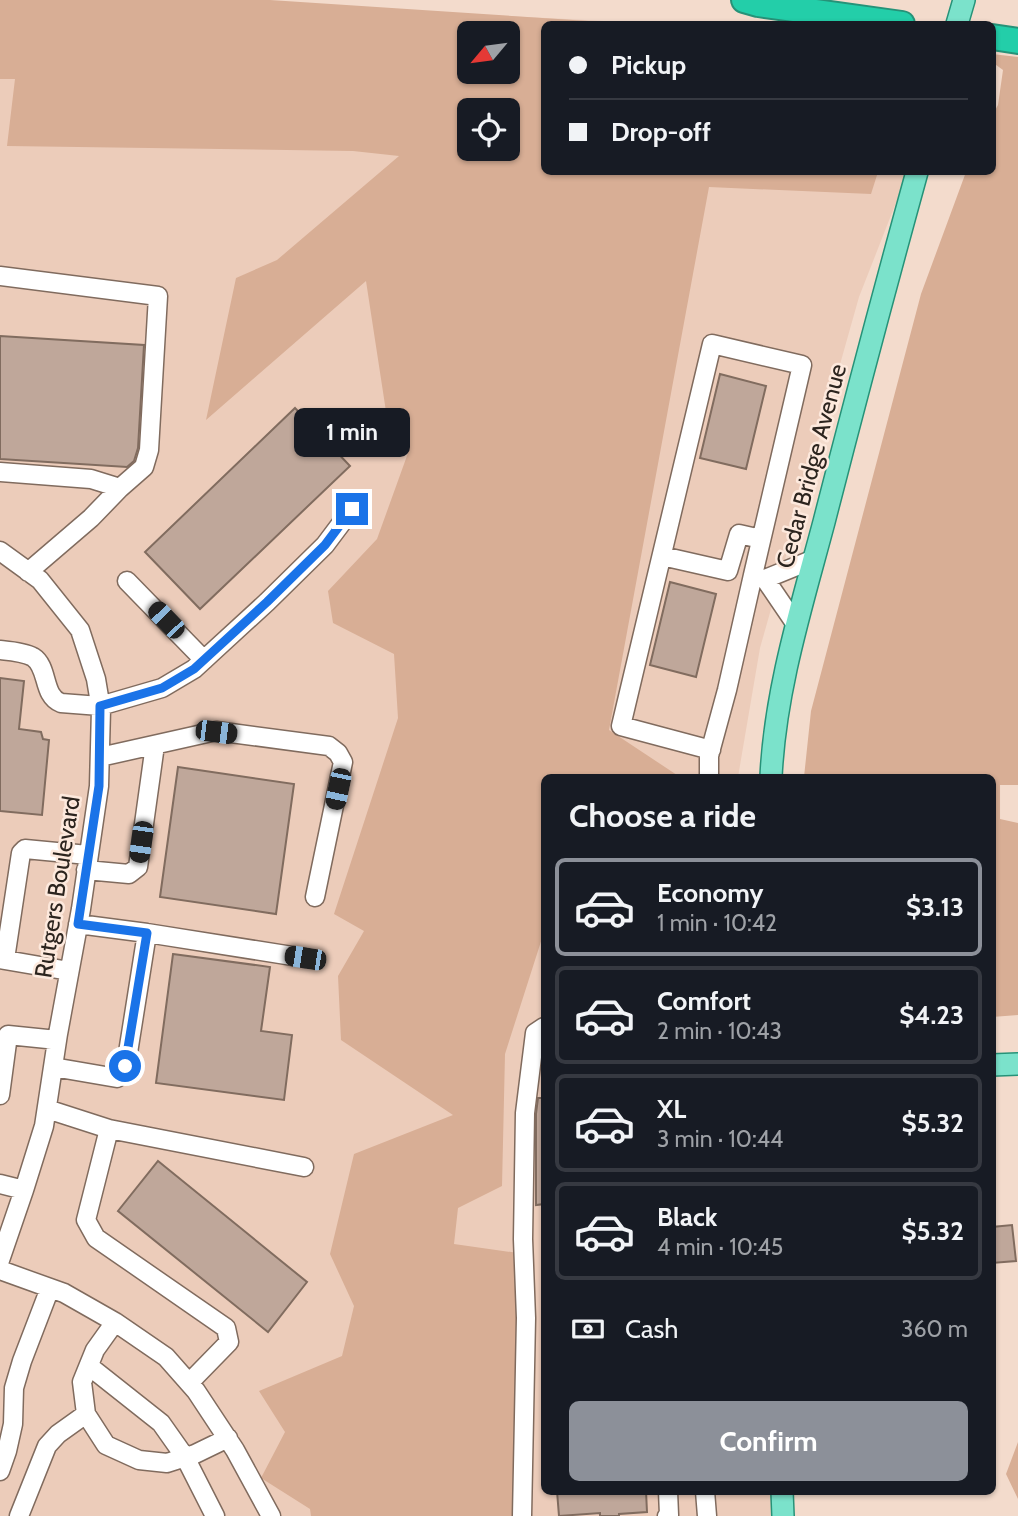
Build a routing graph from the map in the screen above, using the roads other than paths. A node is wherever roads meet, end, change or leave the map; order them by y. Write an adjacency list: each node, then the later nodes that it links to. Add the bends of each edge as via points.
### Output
1 (744, 0): 3 (highway)
2 (964, 0): 4 (main road)
3 (880, 21)
4 (958, 21)
5 (996, 38): 6 (highway)
6 (1018, 41)
7 (916, 175): 15 (main road, Cedar Bridge Avenue)
8 (0, 276): 10 (street, via 158,296 149,450 144,467)
9 (0, 472): 10 (street, via 91,479)
10 (120, 488): 16 (street)
11 (352, 509): 21 (street, via 325,545)
12 (761, 538): 14 (street, via 738,534 728,571); 14 (street, via 802,365 712,344); 17 (street)
13 (0, 551): 16 (street, Rutgers Boulevard)
14 (662, 556): 24 (street, via 621,726)
15 (814, 559): 17 (street); 19 (main road, Cedar Bridge Avenue)
16 (29, 572): 22 (street, Rutgers Boulevard, via 80,630)
17 (759, 577): 19 (street); 24 (street)
18 (127, 581): 21 (street)
19 (797, 626): 27 (main road, Cedar Bridge Avenue)
20 (0, 650): 22 (street, via 37,660 55,701)
21 (204, 660): 22 (street, via 162,688)
22 (100, 706): 25 (street, Rutgers Boulevard)
23 (155, 745): 25 (street); 28 (street, via 138,867 128,874); 29 (street, via 216,732 330,746 338,753 343,762)
24 (711, 750): 26 (street)
25 (100, 757): 28 (street, Rutgers Boulevard)
26 (709, 774)
27 (771, 774)
28 (87, 862): 30 (street, Rutgers Boulevard); 33 (street, via 25,849 21,853)
29 (315, 897)
30 (78, 924): 31 (street); 34 (street, Rutgers Boulevard)
31 (147, 933): 32 (street); 40 (street, via 121,1076)
32 (305, 958)
33 (3, 959): 34 (street)
34 (69, 971): 37 (street, Rutgers Boulevard)
35 (541, 1029): 63 (street, via 535,1034 525,1113)
36 (4, 1035): 37 (street); 41 (street)
37 (57, 1040): 40 (street, Rutgers Boulevard)
38 (996, 1065): 39 (main road)
39 (1018, 1065)
40 (53, 1067): 42 (street, Rutgers Boulevard)
41 (0, 1095)
42 (47, 1109): 43 (street); 46 (street, Rutgers Boulevard)
43 (109, 1129): 44 (street); 52 (street, via 86,1220 96,1238 226,1328 229,1342)
44 (304, 1167)
45 (0, 1184): 46 (street)
46 (24, 1191): 47 (street, Rutgers Boulevard)
47 (0, 1260)
48 (0, 1269): 49 (street)
49 (50, 1288): 50 (street); 56 (street, via 14,1388 13,1424)
50 (115, 1322): 51 (street); 52 (street, via 166,1357)
51 (89, 1366): 53 (street, via 82,1382); 55 (street, via 161,1423)
52 (189, 1383): 54 (street)
53 (86, 1414): 55 (street, via 106,1445 139,1460 167,1463); 60 (street, via 47,1446)
54 (228, 1438): 55 (street); 62 (street)
55 (186, 1457): 61 (street)
56 (0, 1471)
57 (668, 1495): 64 (street)
58 (705, 1495): 65 (street)
59 (782, 1495): 66 (main road)
60 (19, 1516)
61 (215, 1516)
62 (271, 1516)
63 (522, 1516)
64 (668, 1516)
65 (707, 1516)
66 (783, 1516)

